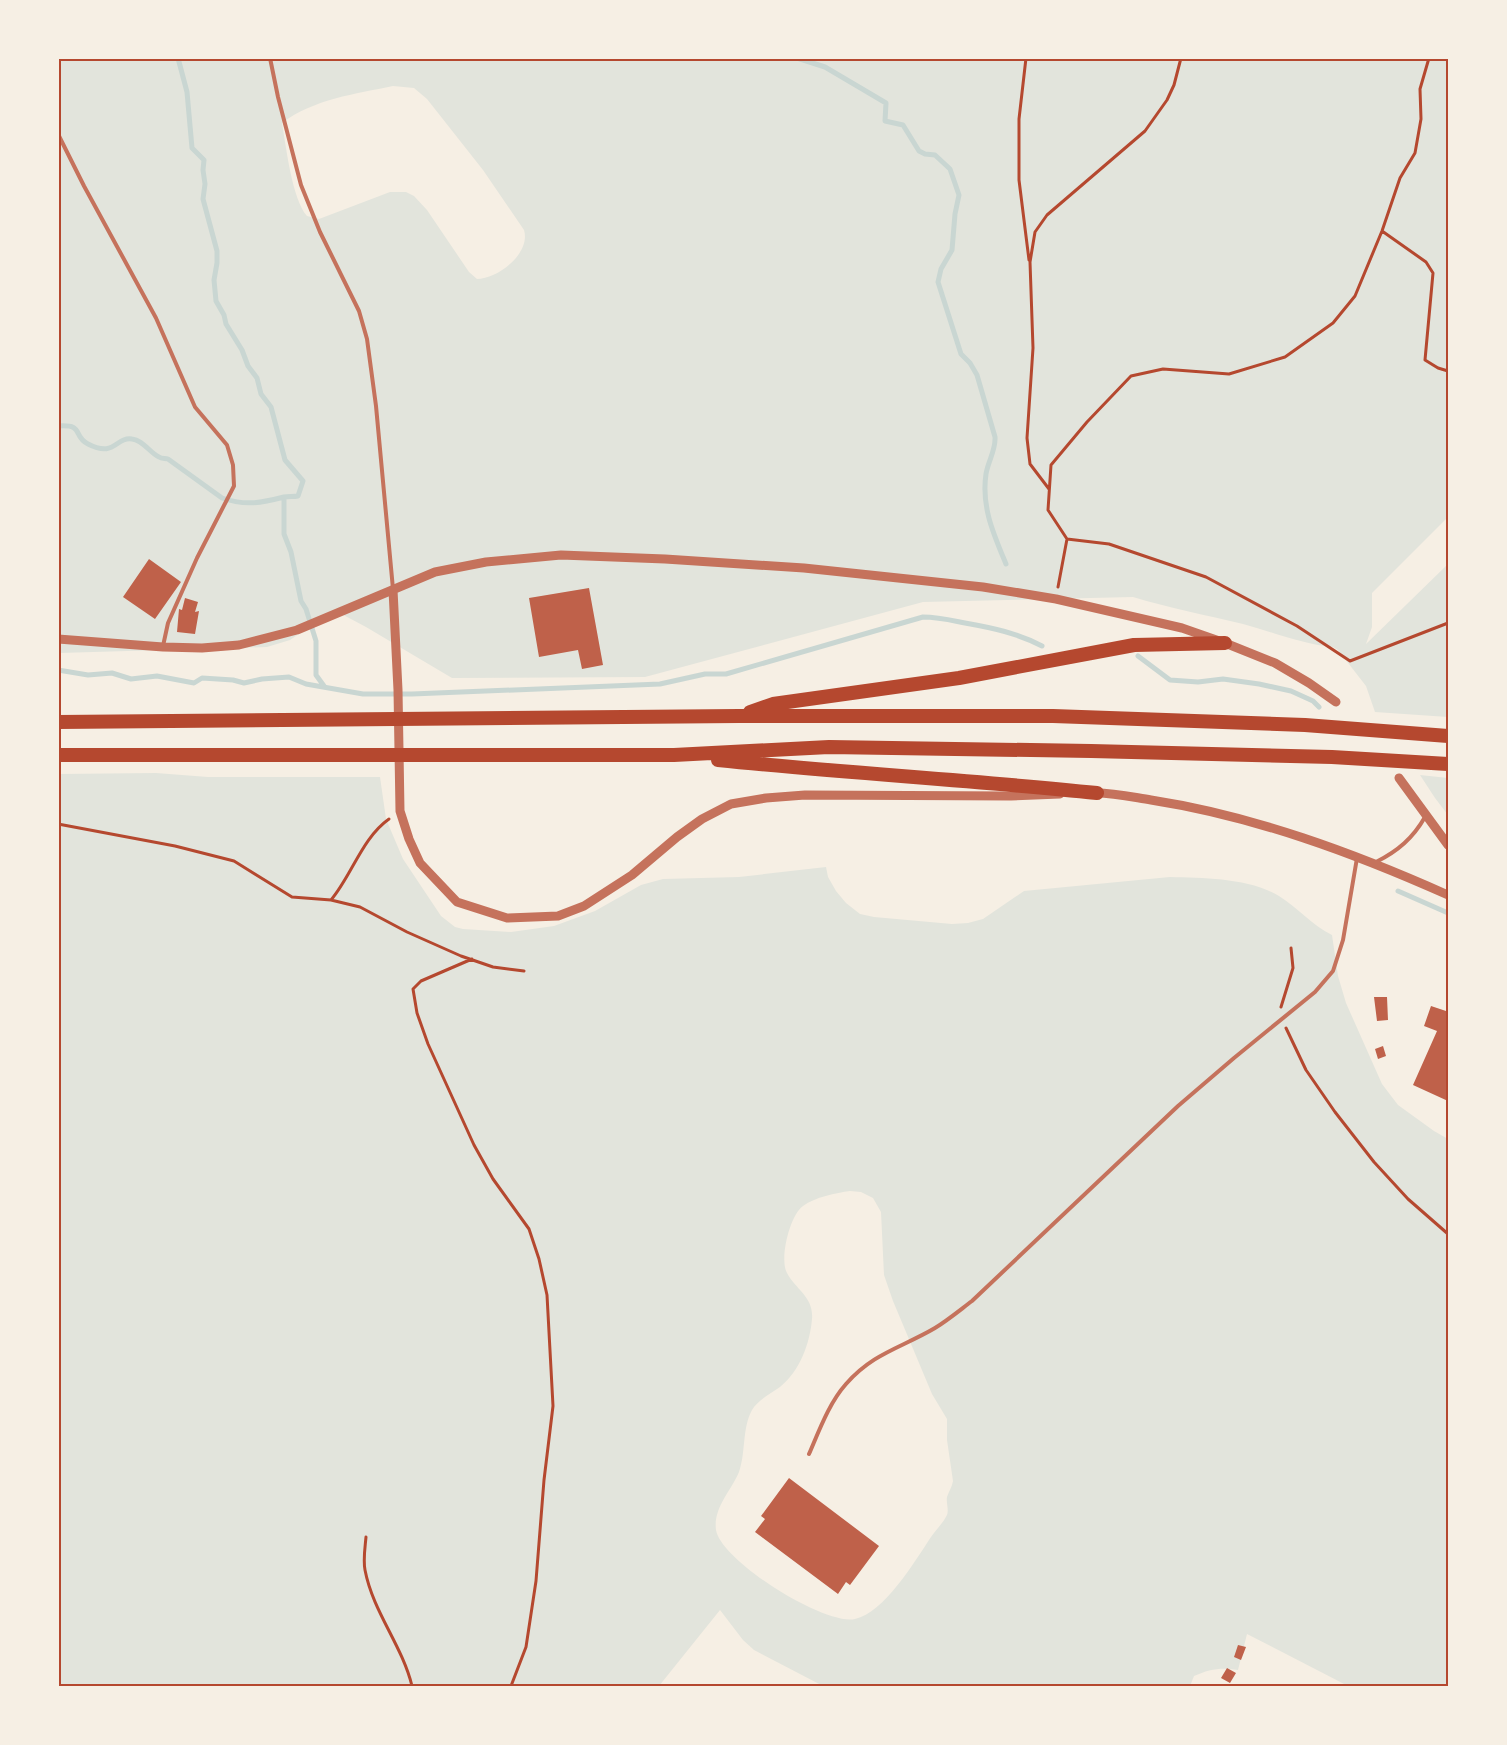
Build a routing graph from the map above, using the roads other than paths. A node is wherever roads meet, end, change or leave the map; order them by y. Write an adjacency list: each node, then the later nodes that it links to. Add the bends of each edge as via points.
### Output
1 (270, 58): 3 (lane, via 301,185 359,311 367,339)
2 (58, 134): 6 (lane, via 156,318 195,407 227,445 233,465 234,486 168,623)
3 (393, 590): 5 (street, via 435,572 486,562 561,555 804,568 1056,599 1182,628); 6 (street, via 297,630 239,645); 15 (street, via 400,811 409,839 420,863 457,902 507,918 558,916 584,906 632,875 702,819 731,804 805,795)
4 (58, 639): 6 (street)
5 (1226, 643): 7 (street, via 1275,663); 8 (highway, via 1134,645 959,678 773,704)
6 (163, 647)
7 (1336, 702)
8 (739, 716): 9 (highway); 10 (highway, via 1053,716 1305,725)
9 (58, 722)
10 (1449, 736)
11 (58, 755): 12 (highway)
12 (674, 755): 13 (highway, via 829,747 1091,750); 15 (highway)
13 (1449, 764)
14 (1399, 778): 16 (street)
15 (1097, 793): 18 (street, via 1213,813)
16 (1426, 815): 17 (street); 19 (lane, via 1406,843)
17 (1449, 845)
18 (1357, 857): 19 (street); 21 (lane, via 1343,940 1333,971 1315,992 1178,1106 972,1300 936,1327 874,1358 858,1372 844,1386)
19 (1373, 864): 20 (street)
20 (1449, 895)
21 (809, 1454)

